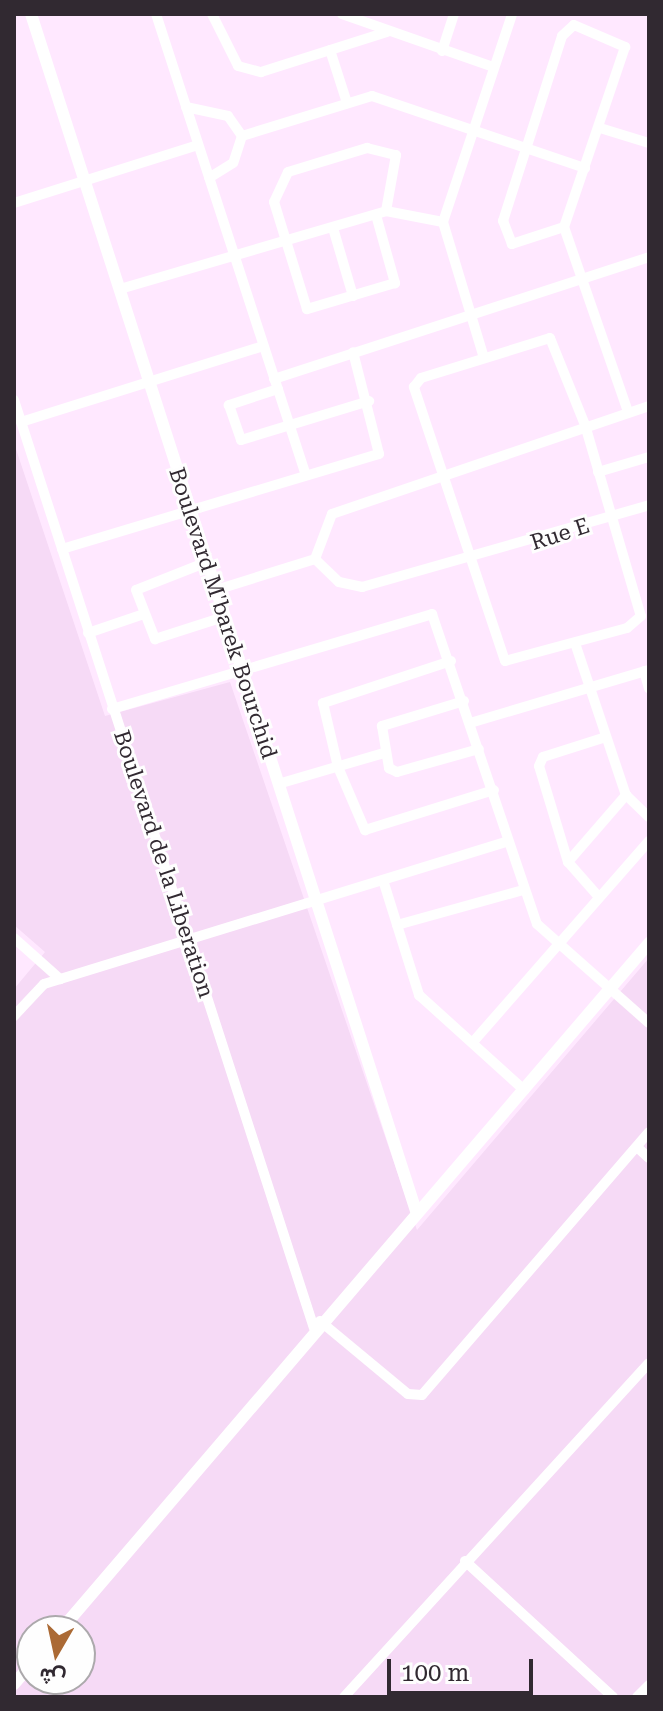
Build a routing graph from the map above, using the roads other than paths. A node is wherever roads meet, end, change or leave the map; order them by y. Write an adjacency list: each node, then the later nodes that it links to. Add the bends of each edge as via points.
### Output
1 (31, 14): 21 (street, Boulevard M'barek Bourchid)
2 (156, 14): 12 (street)
3 (212, 14): 8 (street, via 230,56 249,71)
4 (342, 14): 7 (street)
5 (454, 14): 9 (street)
6 (512, 14): 10 (street)
7 (387, 32): 8 (street); 9 (street)
8 (330, 50): 11 (street)
9 (442, 51): 10 (street)
10 (493, 67): 13 (street)
11 (347, 103): 13 (street, via 372,96); 15 (street)
12 (186, 107): 15 (street, via 228,116); 17 (street)
13 (472, 128): 18 (street); 24 (street)
14 (600, 128): 16 (street); 18 (street, via 625,47 570,25); 19 (street)
15 (242, 136): 20 (street, via 233,163)
16 (649, 143)
17 (198, 145): 20 (street); 21 (street)
18 (524, 146): 19 (street); 25 (street, via 504,215 507,240 517,245)
19 (585, 168): 25 (street)
20 (209, 178): 29 (street)
21 (85, 182): 22 (street); 31 (street, Boulevard M'barek Bourchid)
22 (14, 203)
23 (381, 213): 24 (street); 26 (street); 27 (street, via 396,155 367,148 291,171 274,196); 32 (street, via 397,279)
24 (443, 222): 33 (street)
25 (564, 227): 30 (street)
26 (333, 228): 27 (street); 32 (street)
27 (286, 243): 29 (street); 32 (street, via 307,309)
28 (649, 257): 30 (street)
29 (235, 261): 31 (street); 34 (street)
30 (585, 278): 33 (street); 42 (street)
31 (120, 289): 37 (street, Boulevard M'barek Bourchid)
32 (353, 296)
33 (470, 315): 35 (street); 36 (street)
34 (263, 346): 37 (street); 38 (street)
35 (353, 352): 38 (street); 40 (street)
36 (484, 358): 44 (street, via 553,339); 48 (street, via 415,383)
37 (149, 380): 43 (street); 51 (street, Boulevard M'barek Bourchid)
38 (276, 384): 45 (street); 45 (street, via 229,410 241,440)
39 (14, 400): 43 (street, Boulevard de la Liberation)
40 (369, 401): 45 (street); 49 (street, via 381,452)
41 (649, 406): 42 (street)
42 (628, 412): 44 (street)
43 (21, 422): 53 (street, Boulevard de la Liberation)
44 (585, 425): 47 (street); 48 (street)
45 (290, 426): 49 (street)
46 (649, 457): 47 (street)
47 (598, 472): 52 (street)
48 (441, 474): 54 (street, via 332,514); 55 (street)
49 (306, 475): 51 (street)
50 (649, 505): 52 (street, Rue E)
51 (190, 510): 53 (street); 56 (street, Boulevard M'barek Bourchid)
52 (613, 517): 55 (street, Rue E); 61 (street, via 641,616 627,628)
53 (62, 549): 60 (street, Boulevard de la Liberation)
54 (315, 559): 55 (street, Rue E, via 339,582 362,587); 57 (street)
55 (471, 561): 61 (street, via 504,660)
56 (207, 562): 57 (street, Boulevard M'barek Bourchid); 58 (street, via 139,584)
57 (216, 590): 59 (street, Boulevard M'barek Bourchid)
58 (144, 614): 59 (street, via 158,639); 60 (street)
59 (224, 617): 63 (street, Boulevard M'barek Bourchid)
60 (88, 633): 68 (street, Boulevard de la Liberation)
61 (575, 643): 66 (street)
62 (451, 661): 63 (street, via 436,618 427,612); 67 (street); 73 (street, via 323,703)
63 (240, 669): 68 (street); 74 (street, Boulevard M'barek Bourchid)
64 (647, 670): 65 (street); 66 (street)
65 (649, 688)
66 (590, 689): 69 (street); 70 (street)
67 (464, 701): 69 (street); 72 (street, via 382,726)
68 (112, 709): 87 (street, Boulevard de la Liberation)
69 (470, 723): 71 (street)
70 (606, 737): 76 (street); 80 (street, via 540,763)
71 (479, 749): 72 (street, via 397,772); 75 (street)
72 (384, 753): 73 (street)
73 (338, 767): 74 (street); 75 (street, via 363,830)
74 (278, 784): 84 (street, Boulevard M'barek Bourchid)
75 (494, 790): 78 (street)
76 (626, 795): 77 (street); 80 (street)
77 (649, 817)
78 (509, 841): 81 (street); 82 (street)
79 (649, 841): 83 (street)
80 (568, 862): 83 (street)
81 (383, 880): 84 (street); 85 (street)
82 (523, 890): 85 (street); 88 (street, via 537,924)
83 (598, 896): 88 (street)
84 (314, 900): 87 (street); 99 (street, Boulevard M'barek Bourchid)
85 (397, 925): 94 (street, via 419,995)
86 (14, 938): 90 (street)
87 (189, 940): 90 (street); 100 (street, Boulevard de la Liberation)
88 (556, 943): 91 (street); 94 (street)
89 (649, 943): 91 (street)
90 (60, 979): 92 (street, via 40,986)
91 (611, 987): 93 (street); 95 (street)
92 (14, 1016)
93 (649, 1023)
94 (473, 1042): 95 (street)
95 (524, 1090): 99 (street)
96 (649, 1132): 97 (street)
97 (637, 1147): 98 (street); 100 (street, via 422,1395 408,1394)
98 (649, 1158)
99 (416, 1211): 100 (street)
100 (317, 1324): 103 (street)
101 (649, 1363): 102 (street)
102 (465, 1561): 105 (street); 106 (street)
103 (73, 1615)
104 (649, 1685): 107 (street)
105 (344, 1697)
106 (613, 1697)
107 (637, 1697)

